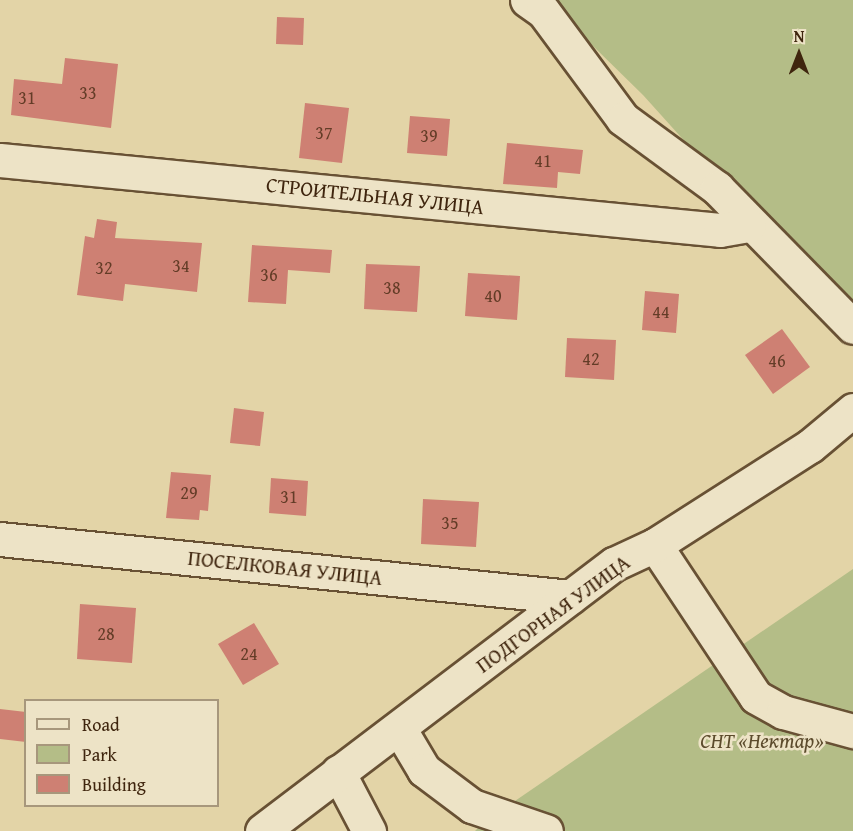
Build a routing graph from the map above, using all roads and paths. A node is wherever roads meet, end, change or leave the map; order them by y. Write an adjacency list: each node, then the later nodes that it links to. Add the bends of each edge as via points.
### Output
1 (527, 0): 3 (street, via 543,11 623,119 717,188)
2 (0, 160): 3 (street, СТРОИТЕЛЬНАЯ УЛИЦА, via 720,230)
3 (749, 225): 4 (street)
4 (853, 327)
5 (853, 410): 7 (street, ПОДГОРНАЯ УЛИЦА, via 810,446)
6 (0, 539): 8 (street, ПОСЕЛКОВАЯ УЛИЦА)
7 (655, 545): 8 (street, ПОДГОРНАЯ УЛИЦА, via 614,564); 10 (street, via 756,697 783,712)
8 (570, 597): 9 (street, ПОДГОРНАЯ УЛИЦА)
9 (399, 728): 11 (street, ПОДГОРНАЯ УЛИЦА); 14 (street, via 424,771 472,806)
10 (853, 731)
11 (338, 772): 12 (street, ПОДГОРНАЯ УЛИЦА); 13 (street)
12 (262, 831)
13 (369, 831)
14 (546, 831)

